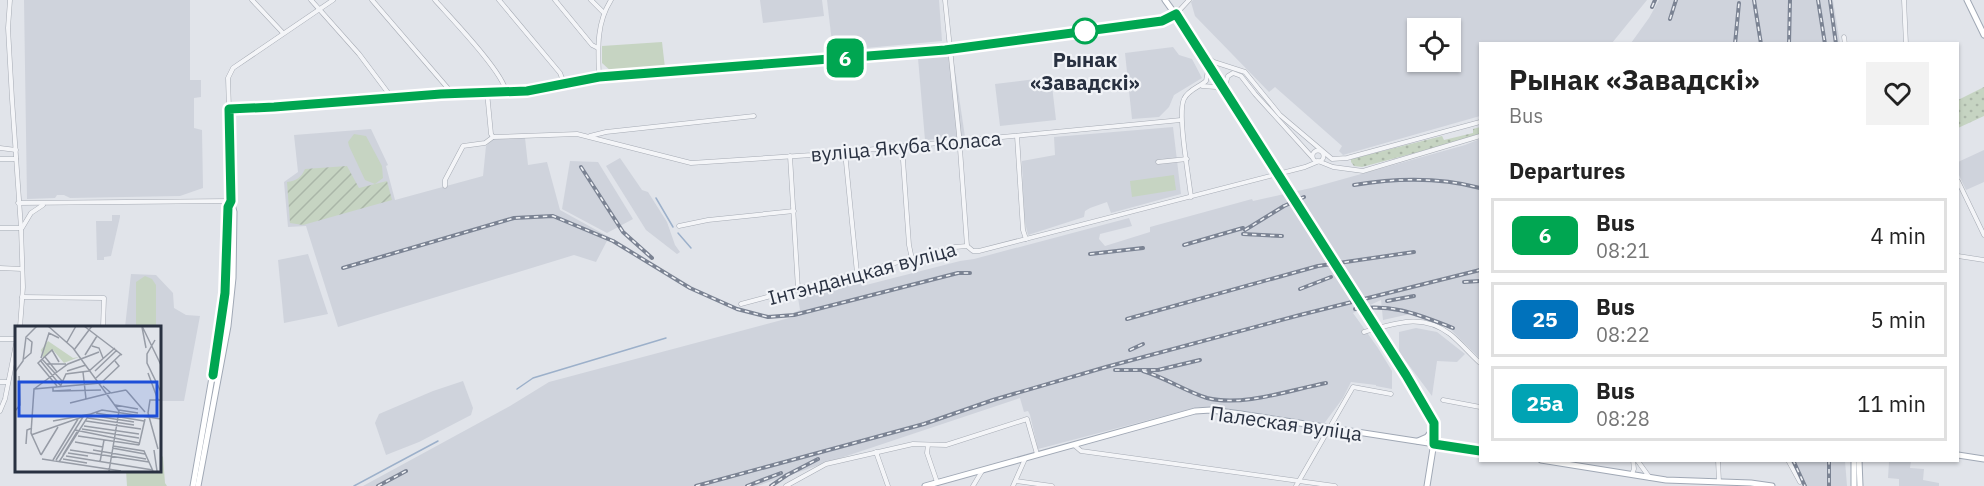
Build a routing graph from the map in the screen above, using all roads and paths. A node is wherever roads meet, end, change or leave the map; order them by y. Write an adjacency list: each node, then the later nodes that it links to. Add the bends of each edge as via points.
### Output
1 (10, 0): 46 (street, via 8,28)
2 (252, 0): 19 (street)
3 (311, 0): 16 (street)
4 (333, 0): 16 (street)
5 (372, 0): 32 (street)
6 (435, 0): 31 (street, via 492,67)
7 (499, 0): 28 (street)
8 (555, 0): 24 (street)
9 (591, 0): 17 (street)
10 (611, 0): 17 (street)
11 (945, 0): 25 (street)
12 (1166, 0): 18 (main road)
13 (1189, 0): 18 (street)
14 (1904, 0): 23 (street)
15 (1966, 0): 20 (main road)
16 (319, 9): 19 (street); 33 (street)
17 (604, 13): 24 (street)
18 (1176, 14): 25 (main road, via 1162,21); 26 (main road)
19 (283, 33): 35 (street, via 235,66 228,78)
20 (1984, 35)
21 (1844, 37): 22 (street)
22 (1845, 42)
23 (1906, 42)
24 (598, 48): 27 (street)
25 (951, 49): 27 (main road); 43 (street)
26 (1204, 55): 29 (street, via 1208,76); 34 (main road); 47 (street, via 1245,72 1280,115)
27 (599, 77): 28 (main road)
28 (565, 84): 31 (main road)
29 (1201, 86): 34 (street, via 1216,87); 37 (street, via 1184,99)
30 (487, 92): 31 (main road); 32 (main road); 42 (street)
31 (506, 92)
32 (452, 93): 33 (main road)
33 (392, 98): 35 (main road)
34 (1232, 99): 53 (street, via 1226,78 1238,74); 91 (main road, bridge, via 1406,375)
35 (229, 109): 58 (main road)
36 (754, 116): 39 (street)
37 (1181, 120): 40 (street, вуліца Якуба Коласа); 52 (street)
38 (1479, 122): 47 (street, via 1341,159 1328,158)
39 (589, 136): 42 (street); 49 (street, вуліца Якуба Коласа, via 691,163)
40 (1017, 136): 43 (street, вуліца Якуба Коласа); 66 (street)
41 (1479, 136): 53 (street, via 1363,171)
42 (494, 137): 56 (street, via 485,143 464,146)
43 (960, 140): 44 (street, вуліца Якуба Коласа); 67 (street)
44 (902, 146): 48 (street, вуліца Якуба Коласа); 69 (street)
45 (0, 148): 46 (street)
46 (16, 150): 51 (street)
47 (1321, 151): 53 (street, via 1323,158); 53 (street, Інтэнданцкая вуліца, via 1314,151)
48 (845, 152): 49 (street, вуліца Якуба Коласа); 73 (street)
49 (790, 156): 61 (street)
50 (0, 159): 51 (street)
51 (16, 159): 59 (street)
52 (1187, 159): 54 (street); 57 (street)
53 (1315, 160): 57 (street, Інтэнданцкая вуліца)
54 (1158, 162)
55 (1959, 183): 65 (street)
56 (445, 186)
57 (1191, 197): 66 (street, Інтэнданцкая вуліца)
58 (231, 201): 60 (street); 90 (main road, via 234,212 228,326)
59 (18, 203): 60 (street); 64 (street)
60 (46, 203): 64 (street, via 31,213)
61 (794, 211): 62 (street); 74 (street)
62 (679, 226)
63 (0, 228): 64 (street)
64 (21, 228): 72 (street)
65 (1984, 235)
66 (1026, 239): 67 (street, Інтэнданцкая вуліца, via 979,251)
67 (967, 246): 69 (street, Інтэнданцкая вуліца)
68 (1959, 256): 70 (street)
69 (912, 259): 73 (street, Інтэнданцкая вуліца)
70 (1984, 260)
71 (0, 268): 72 (street)
72 (22, 269): 75 (street)
73 (857, 273): 74 (street, Інтэнданцкая вуліца)
74 (798, 289): 76 (street, Інтэнданцкая вуліца)
75 (22, 297): 77 (street); 78 (street, via 104,298)
76 (741, 304)
77 (20, 326)
78 (103, 326)
79 (1364, 332): 83 (street, via 1409,320 1420,321 1448,332)
80 (0, 339): 81 (street)
81 (15, 341)
82 (15, 346): 85 (street)
83 (1479, 362)
84 (0, 382): 85 (street)
85 (8, 382): 89 (street)
86 (1391, 394): 92 (street, via 1353,387)
87 (1443, 400): 88 (street)
88 (1479, 406)
89 (0, 411)
90 (207, 422): 122 (main road); 123 (main road)
91 (1435, 428): 93 (main road); 95 (main road)
92 (1328, 429): 93 (main road, Палеская вуліца); 94 (main road, Палеская вуліца, via 1201,410); 116 (street)
93 (1416, 442): 95 (main road, Палеская вуліца)
94 (1073, 444): 99 (main road, Палеская вуліца); 116 (street, via 1081,451)
95 (1434, 444): 97 (main road, Палеская вуліца); 132 (main road)
96 (928, 446): 98 (street, via 914,444); 99 (street, via 946,445 1027,419); 118 (street)
97 (1479, 451)
98 (876, 452): 124 (street, via 825,464); 125 (street)
99 (1037, 454): 101 (main road, Палеская вуліца)
100 (1959, 455): 102 (main road)
101 (1025, 458): 111 (main road, Палеская вуліца); 115 (street)
102 (1984, 459)
103 (1556, 462): 112 (main road)
104 (1635, 462): 112 (street)
105 (1637, 462): 110 (street)
106 (1718, 462): 117 (street)
107 (1789, 462): 120 (street)
108 (1854, 462): 114 (main road)
109 (1859, 462): 114 (main road)
110 (1643, 468): 112 (street); 113 (street)
111 (982, 470): 118 (main road, Палеская вуліца); 127 (street)
112 (1633, 472): 113 (main road)
113 (1651, 478): 119 (main road)
114 (1857, 478): 134 (main road); 135 (main road)
115 (1016, 481): 128 (street); 129 (street)
116 (1298, 481): 130 (street); 131 (street)
117 (1719, 482): 119 (main road); 121 (main road)
118 (937, 483): 126 (main road, Палеская вуліца)
119 (1666, 483)
120 (1800, 483)
121 (1764, 485): 133 (main road)
122 (193, 486)
123 (198, 486)
124 (786, 486)
125 (888, 486)
126 (927, 486)
127 (973, 486)
128 (1014, 486)
129 (1052, 486)
130 (1296, 486)
131 (1335, 486)
132 (1427, 486)
133 (1772, 486)
134 (1854, 486)
135 (1860, 486)

